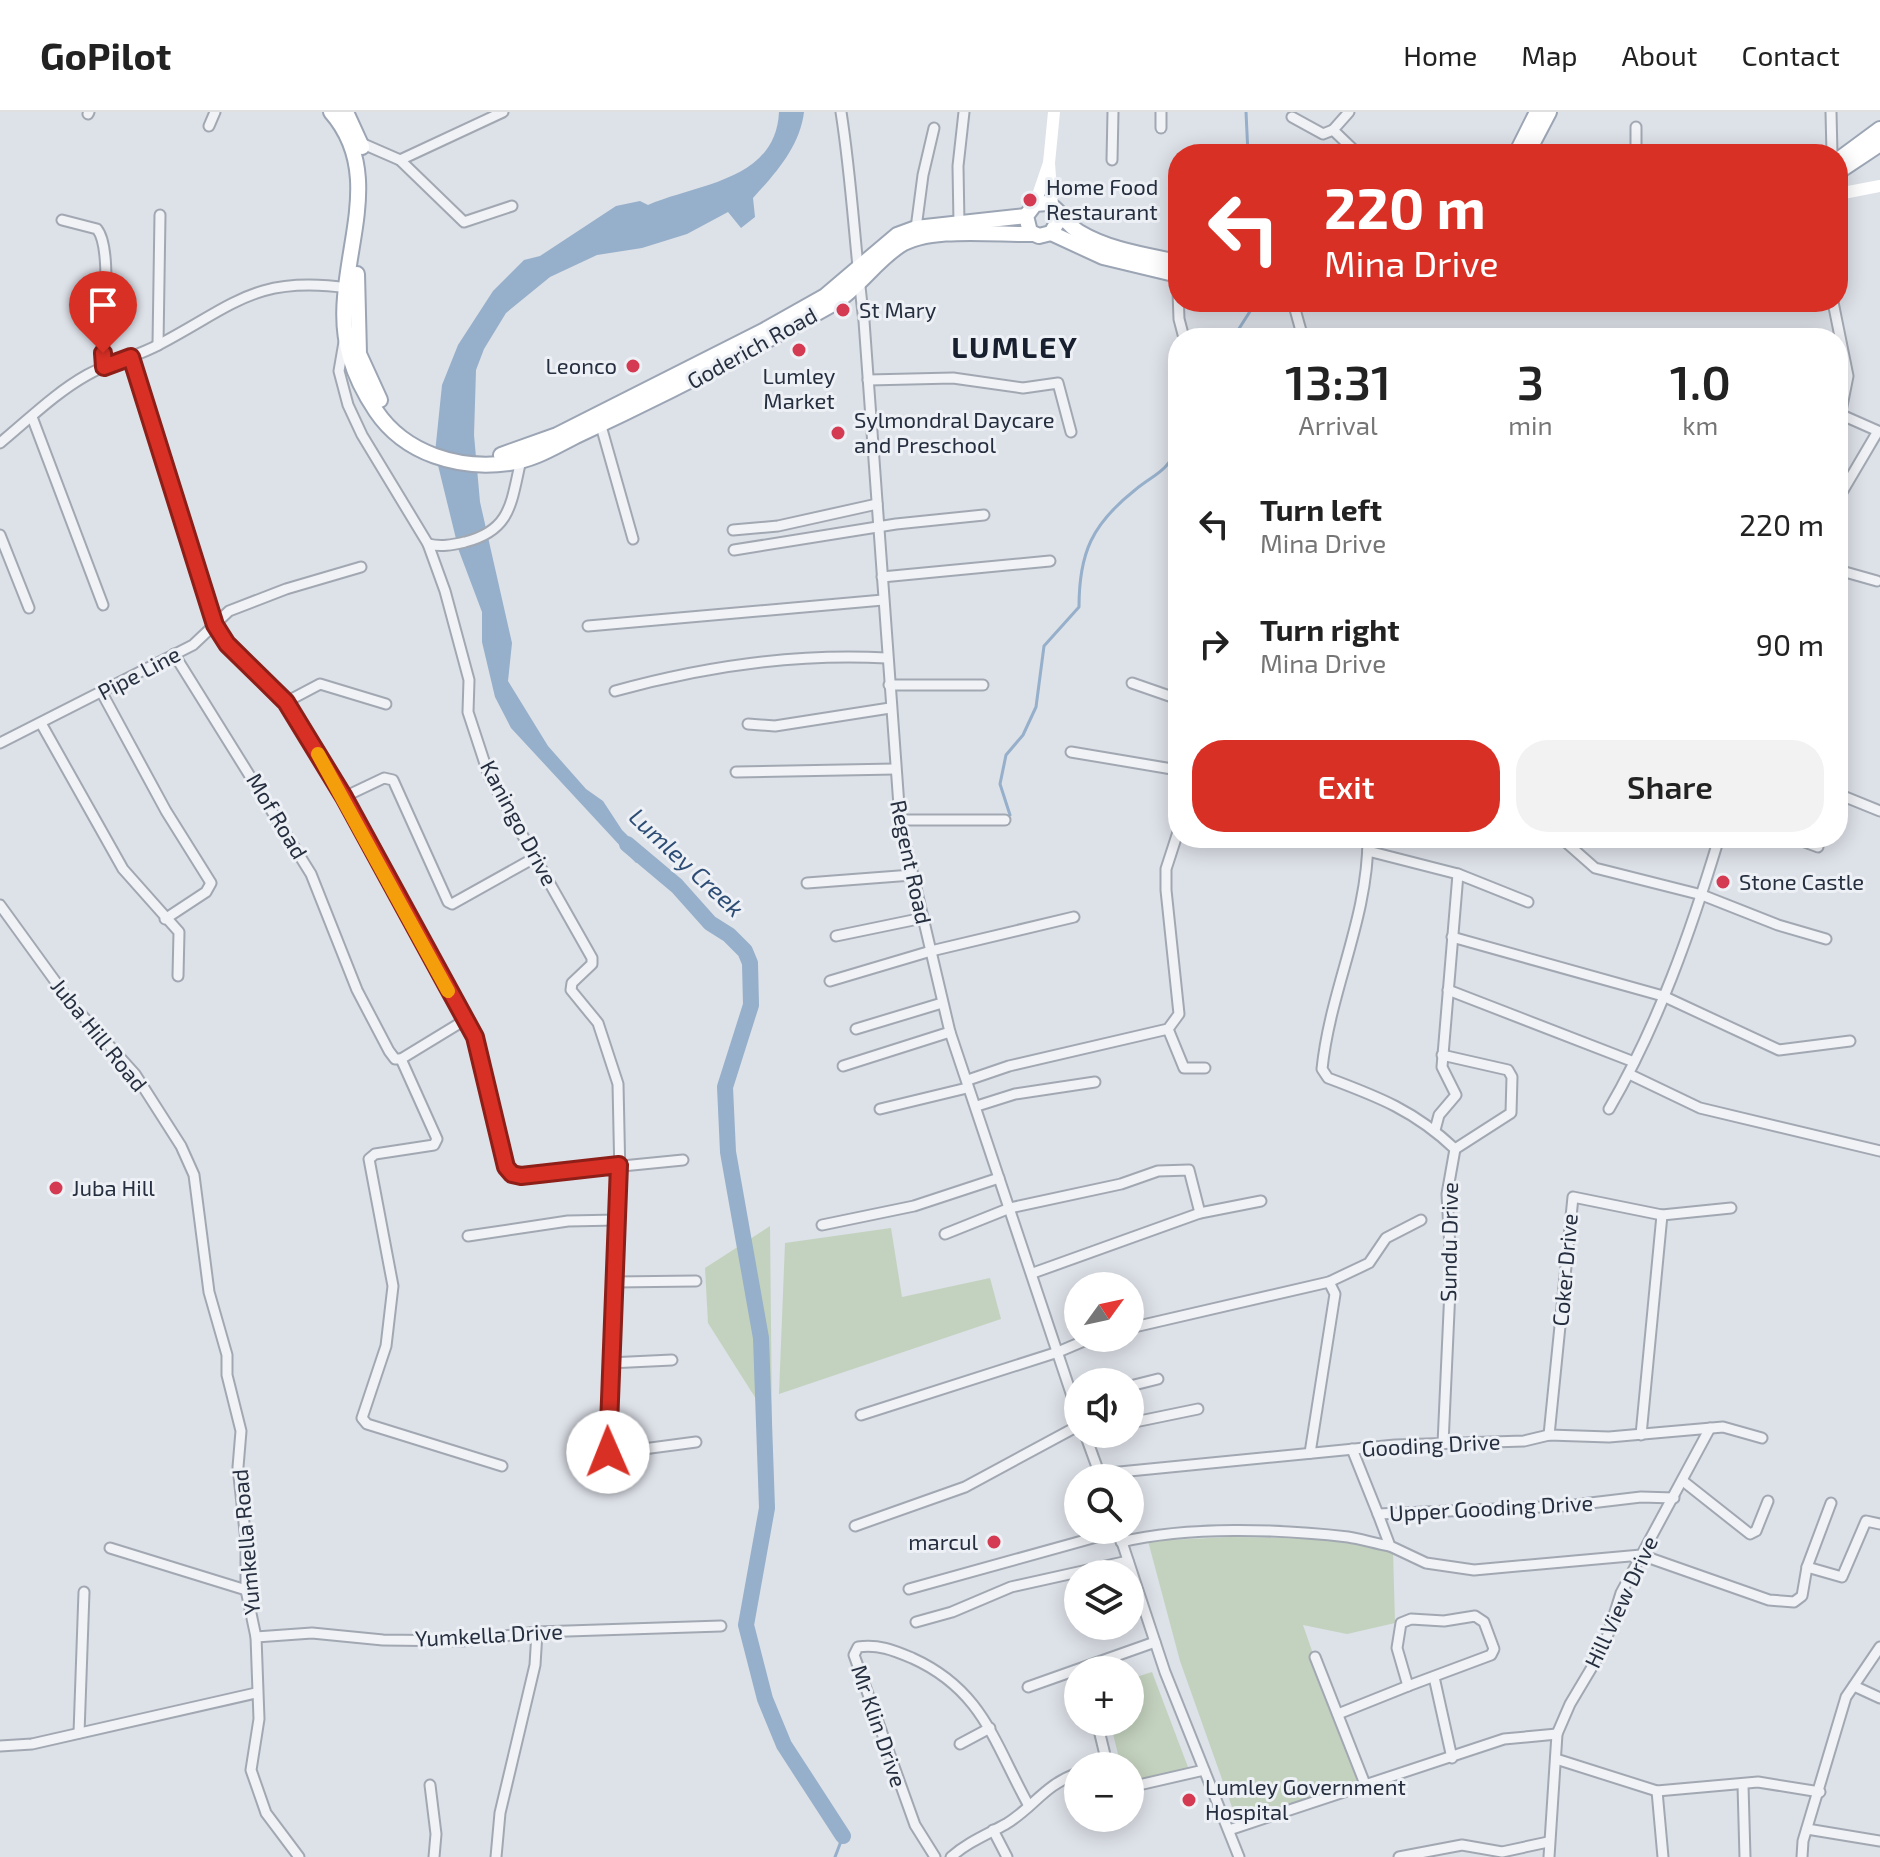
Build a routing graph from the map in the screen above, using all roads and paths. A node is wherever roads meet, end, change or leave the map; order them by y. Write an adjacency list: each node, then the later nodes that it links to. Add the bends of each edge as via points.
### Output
1 (215, 112): 14 (street)
2 (343, 112): 20 (main road); 47 (main road, via 360,179)
3 (503, 112): 28 (street)
4 (841, 112): 46 (street, Regent Road)
5 (964, 112): 40 (street)
6 (1054, 112): 30 (main road)
7 (1113, 112): 29 (street)
8 (1161, 112): 17 (street)
9 (1349, 112): 19 (street)
10 (1537, 112): 22 (main road)
11 (1549, 112): 23 (main road)
12 (1831, 112): 25 (street)
13 (1292, 117): 19 (street, via 1323,134)
14 (209, 126)
15 (1636, 127): 24 (street)
16 (934, 128): 41 (street)
17 (1161, 128)
18 (1880, 129): 27 (main road)
19 (1333, 130): 21 (street)
20 (361, 143): 28 (street); 47 (main road, via 368,179)
21 (1348, 144)
22 (1521, 144)
23 (1532, 144)
24 (1636, 144)
25 (1832, 144)
26 (1880, 144): 31 (main road)
27 (1848, 153)
28 (400, 160): 35 (street, via 464,222)
29 (1112, 160)
30 (1049, 163): 34 (main road); 36 (main road)
31 (1848, 165)
32 (1880, 186): 33 (main road)
33 (1848, 192)
34 (1035, 204): 36 (main road); 38 (main road)
35 (512, 206)
36 (1056, 212): 42 (main road); 44 (main road, via 1105,245)
37 (160, 215): 49 (street)
38 (1026, 216): 40 (main road, Goderich Road); 43 (main road)
39 (62, 220): 51 (street, via 90,226 102,236)
40 (959, 224): 41 (main road, Goderich Road)
41 (916, 228): 46 (main road, Goderich Road, via 897,235)
42 (1051, 233): 43 (main road, Goderich Road); 45 (main road, via 1103,257)
43 (1033, 234): 46 (main road, Goderich Road, via 917,237)
44 (1168, 260)
45 (1168, 273)
46 (858, 279): 52 (street, Regent Road); 55 (main road, Goderich Road, via 775,337); 59 (main road, Goderich Road)
47 (351, 289): 48 (main road); 49 (street, via 304,284 237,298)
48 (351, 338): 59 (main road, via 355,377 393,433 462,462); 67 (street, Kaningo Drive, via 339,371 348,405)
49 (158, 345): 50 (street)
50 (131, 357): 51 (street); 77 (street)
51 (104, 367): 53 (street)
52 (868, 380): 57 (street, via 953,378 1023,388 1058,383); 61 (street, Regent Road)
53 (32, 417): 58 (street); 75 (street)
54 (1848, 418): 56 (street)
55 (601, 426): 59 (main road, Goderich Road); 66 (street)
56 (1879, 431): 60 (street)
57 (1071, 432)
58 (0, 443)
59 (513, 459): 67 (street, via 503,520 488,536 454,545)
60 (1848, 482)
61 (877, 504): 63 (street, Regent Road); 64 (street, via 778,526)
62 (984, 515): 63 (street)
63 (878, 527): 68 (street); 72 (street, Regent Road)
64 (733, 530)
65 (0, 535): 76 (street)
66 (633, 539)
67 (428, 544): 106 (street, Kaningo Drive, via 466,667 475,738 489,776)
68 (734, 550)
69 (1050, 561): 72 (street)
70 (361, 567): 77 (street, Pipe Line, via 229,611)
71 (1848, 573): 73 (street)
72 (882, 577): 74 (street, Regent Road)
73 (1877, 581)
74 (883, 600): 78 (street); 80 (street, Regent Road)
75 (103, 605)
76 (29, 608)
77 (215, 625): 79 (street, Pipe Line); 87 (street, via 227,644)
78 (588, 626)
79 (174, 654): 85 (street, Pipe Line); 131 (street, Mof Road, via 311,874 357,990 389,1051)
80 (887, 658): 82 (street, Regent Road); 84 (street, via 821,655)
81 (1132, 683): 86 (street)
82 (889, 685): 83 (street); 89 (street, Regent Road)
83 (983, 685)
84 (615, 691)
85 (102, 693): 91 (street, Pipe Line); 115 (street, via 211,883 206,892)
86 (1168, 696)
87 (286, 702): 88 (street, via 320,684); 97 (street)
88 (386, 704)
89 (890, 708): 90 (street, via 775,726); 95 (street, Regent Road)
90 (748, 724)
91 (42, 725): 92 (street, Pipe Line); 115 (street, via 123,869)
92 (0, 743)
93 (1071, 752): 94 (street)
94 (1168, 768)
95 (895, 769): 96 (street); 100 (street, Regent Road)
96 (736, 772)
97 (344, 797): 106 (street, via 384,778 393,780 452,904); 125 (street)
98 (1848, 798): 99 (street)
99 (1880, 811)
100 (900, 820): 101 (street); 108 (street, Regent Road)
101 (1005, 820)
102 (1173, 848): 127 (street, via 1166,890 1179,1014)
103 (1572, 848): 110 (street, via 1595,868)
104 (1716, 848): 110 (street)
105 (1368, 851): 107 (street); 141 (street, via 1354,941 1324,1048 1323,1075 1390,1102)
106 (536, 857): 145 (street, Kaningo Drive, via 592,958 571,990 598,1023 618,1084)
107 (1458, 874): 111 (street); 117 (street)
108 (912, 875): 109 (street); 114 (street, Regent Road)
109 (807, 883)
110 (1702, 895): 118 (street); 123 (street)
111 (1528, 902)
112 (0, 905): 152 (street, Juba Hill Road, via 71,1003 135,1074 189,1162)
113 (1074, 917): 119 (street)
114 (923, 918): 116 (street); 119 (street, Regent Road)
115 (165, 919): 120 (street, via 179,932)
116 (836, 936)
117 (1452, 937): 122 (street); 123 (street)
118 (1826, 939)
119 (931, 951): 121 (street); 124 (street, Regent Road)
120 (178, 976)
121 (830, 981)
122 (1448, 990): 130 (street); 132 (street)
123 (1663, 996): 129 (street, via 1779,1050); 132 (street)
124 (942, 1003): 126 (street); 128 (street, Regent Road)
125 (465, 1020): 131 (street); 145 (street, via 482,1057 512,1174)
126 (856, 1029)
127 (1168, 1029): 134 (street, via 1184,1068); 137 (street, via 1009,1066)
128 (950, 1032): 133 (street); 137 (street, Regent Road)
129 (1850, 1041)
130 (1442, 1055): 141 (street, via 1442,1071 1456,1095 1439,1115); 142 (street, via 1508,1070 1512,1077 1511,1113)
131 (401, 1059): 182 (street, Mof Road, via 437,1139 430,1147 369,1159 393,1286 386,1346 363,1421)
132 (1634, 1062): 135 (street)
133 (843, 1066)
134 (1205, 1068)
135 (1629, 1074): 140 (street); 143 (street, via 1700,1108)
136 (1095, 1082): 138 (street, via 1015,1094)
137 (967, 1084): 138 (street, Regent Road); 139 (street)
138 (977, 1106): 146 (street, Regent Road)
139 (880, 1109)
140 (1609, 1109)
141 (1435, 1130): 142 (street)
142 (1455, 1149): 179 (street, Sundu Drive, via 1447,1194 1451,1267)
143 (1880, 1151)
144 (683, 1160): 145 (street)
145 (619, 1165): 153 (street)
146 (999, 1178): 148 (street, Regent Road); 155 (street, via 914,1206)
147 (1261, 1201): 150 (street)
148 (1010, 1208): 150 (street, via 1158,1171 1189,1170); 156 (street); 158 (street, Regent Road)
149 (1731, 1208): 151 (street)
150 (1200, 1213): 158 (street)
151 (1662, 1215): 175 (street, Coker Drive, via 1573,1197); 176 (street)
152 (201, 1216): 199 (street, Yumkella Road, via 209,1292 241,1431 238,1467)
153 (617, 1220): 157 (street, via 568,1221); 160 (street)
154 (1421, 1220): 161 (street, via 1386,1238 1369,1263)
155 (822, 1225)
156 (945, 1234)
157 (468, 1236)
158 (1033, 1273): 164 (street, Regent Road)
159 (696, 1281): 160 (street)
160 (614, 1282): 166 (street)
161 (1329, 1282): 162 (street); 181 (street, via 1335,1294)
162 (1144, 1325)
163 (1064, 1349): 164 (street)
164 (1058, 1352): 167 (street, Regent Road); 171 (street)
165 (672, 1360): 166 (street)
166 (609, 1363): 178 (street, via 608,1452)
167 (1064, 1368)
168 (1158, 1379): 169 (street)
169 (1144, 1382)
170 (1198, 1409): 172 (street)
171 (861, 1415)
172 (1144, 1420)
173 (1710, 1428): 176 (street, Gooding Drive); 177 (street, Gooding Drive); 184 (street, Hill View Drive)
174 (1064, 1434): 190 (street, via 965,1487)
175 (1549, 1435): 176 (street, Gooding Drive); 179 (street, Gooding Drive)
176 (1641, 1435)
177 (1762, 1438)
178 (696, 1442)
179 (1443, 1444): 180 (street, Gooding Drive)
180 (1352, 1449): 181 (street, Gooding Drive); 188 (street, Upper Gooding Drive)
181 (1310, 1453): 183 (street, Gooding Drive)
182 (502, 1466)
183 (1144, 1471)
184 (1683, 1481): 185 (street, Hill View Drive); 186 (street, via 1750,1534)
185 (1674, 1498): 188 (street, Upper Gooding Drive); 195 (street, Hill View Drive)
186 (1768, 1501)
187 (1831, 1503): 196 (street)
188 (1378, 1514): 193 (street)
189 (1880, 1524): 196 (street, via 1866,1521 1842,1577)
190 (855, 1526)
191 (1144, 1538): 193 (street, via 1173,1533 1263,1534 1349,1537)
192 (1068, 1544): 198 (street)
193 (1390, 1546): 195 (street, via 1426,1563 1474,1570)
194 (110, 1548): 199 (street)
195 (1641, 1555): 196 (street, via 1741,1591 1794,1602 1802,1596); 220 (street, Hill View Drive, via 1621,1593 1604,1647)
196 (1807, 1567)
197 (1064, 1575): 202 (street, via 1011,1587)
198 (909, 1589)
199 (246, 1590): 205 (street, Yumkella Road)
200 (84, 1592): 219 (street)
201 (1144, 1609): 206 (street)
202 (916, 1622)
203 (721, 1626): 204 (street, Yumkella Drive)
204 (537, 1632): 205 (street, Yumkella Drive, via 462,1641 312,1633); 241 (street)
205 (256, 1637): 215 (street, Yumkella Road)
206 (1155, 1642): 208 (street); 225 (street)
207 (1880, 1647): 213 (street)
208 (1119, 1656)
209 (1315, 1657): 217 (street)
210 (1064, 1675): 214 (street)
211 (1434, 1677): 212 (street); 212 (street, via 1493,1652 1481,1618 1401,1623 1397,1648); 223 (street)
212 (1408, 1686): 217 (street)
213 (1854, 1686): 216 (street); 232 (street, via 1846,1697)
214 (1028, 1687)
215 (256, 1693): 219 (street); 239 (street, Yumkella Road, via 259,1719 251,1770 266,1813)
216 (1880, 1698)
217 (1338, 1714): 228 (street)
218 (990, 1728): 221 (street); 233 (street, Mr Klin Drive); 242 (street, Mr Klin Drive, via 958,1685 934,1669 873,1644 854,1651 906,1802)
219 (79, 1733): 222 (street)
220 (1557, 1734): 223 (street, via 1504,1739); 224 (street)
221 (960, 1744)
222 (0, 1746)
223 (1452, 1758): 228 (street)
224 (1556, 1759): 231 (street); 238 (street)
225 (1204, 1770): 227 (street); 236 (street)
226 (1064, 1780): 233 (street, via 1046,1788)
227 (1144, 1784)
228 (1365, 1784): 236 (street)
229 (430, 1785): 240 (street)
230 (1743, 1785): 231 (street); 232 (street, via 1777,1783); 249 (street)
231 (1657, 1791): 248 (street)
232 (1820, 1792): 234 (street)
233 (1029, 1806): 235 (street)
234 (1807, 1829): 237 (street); 250 (street)
235 (993, 1830): 243 (street); 244 (street)
236 (1229, 1830): 245 (street)
237 (1880, 1841)
238 (1548, 1842): 246 (street, via 1502,1852 1462,1845); 247 (street)
239 (299, 1857)
240 (434, 1857)
241 (496, 1857)
242 (935, 1857)
243 (951, 1857)
244 (1007, 1857)
245 (1239, 1857)
246 (1399, 1857)
247 (1549, 1857)
248 (1663, 1857)
249 (1745, 1857)
250 (1802, 1857)

